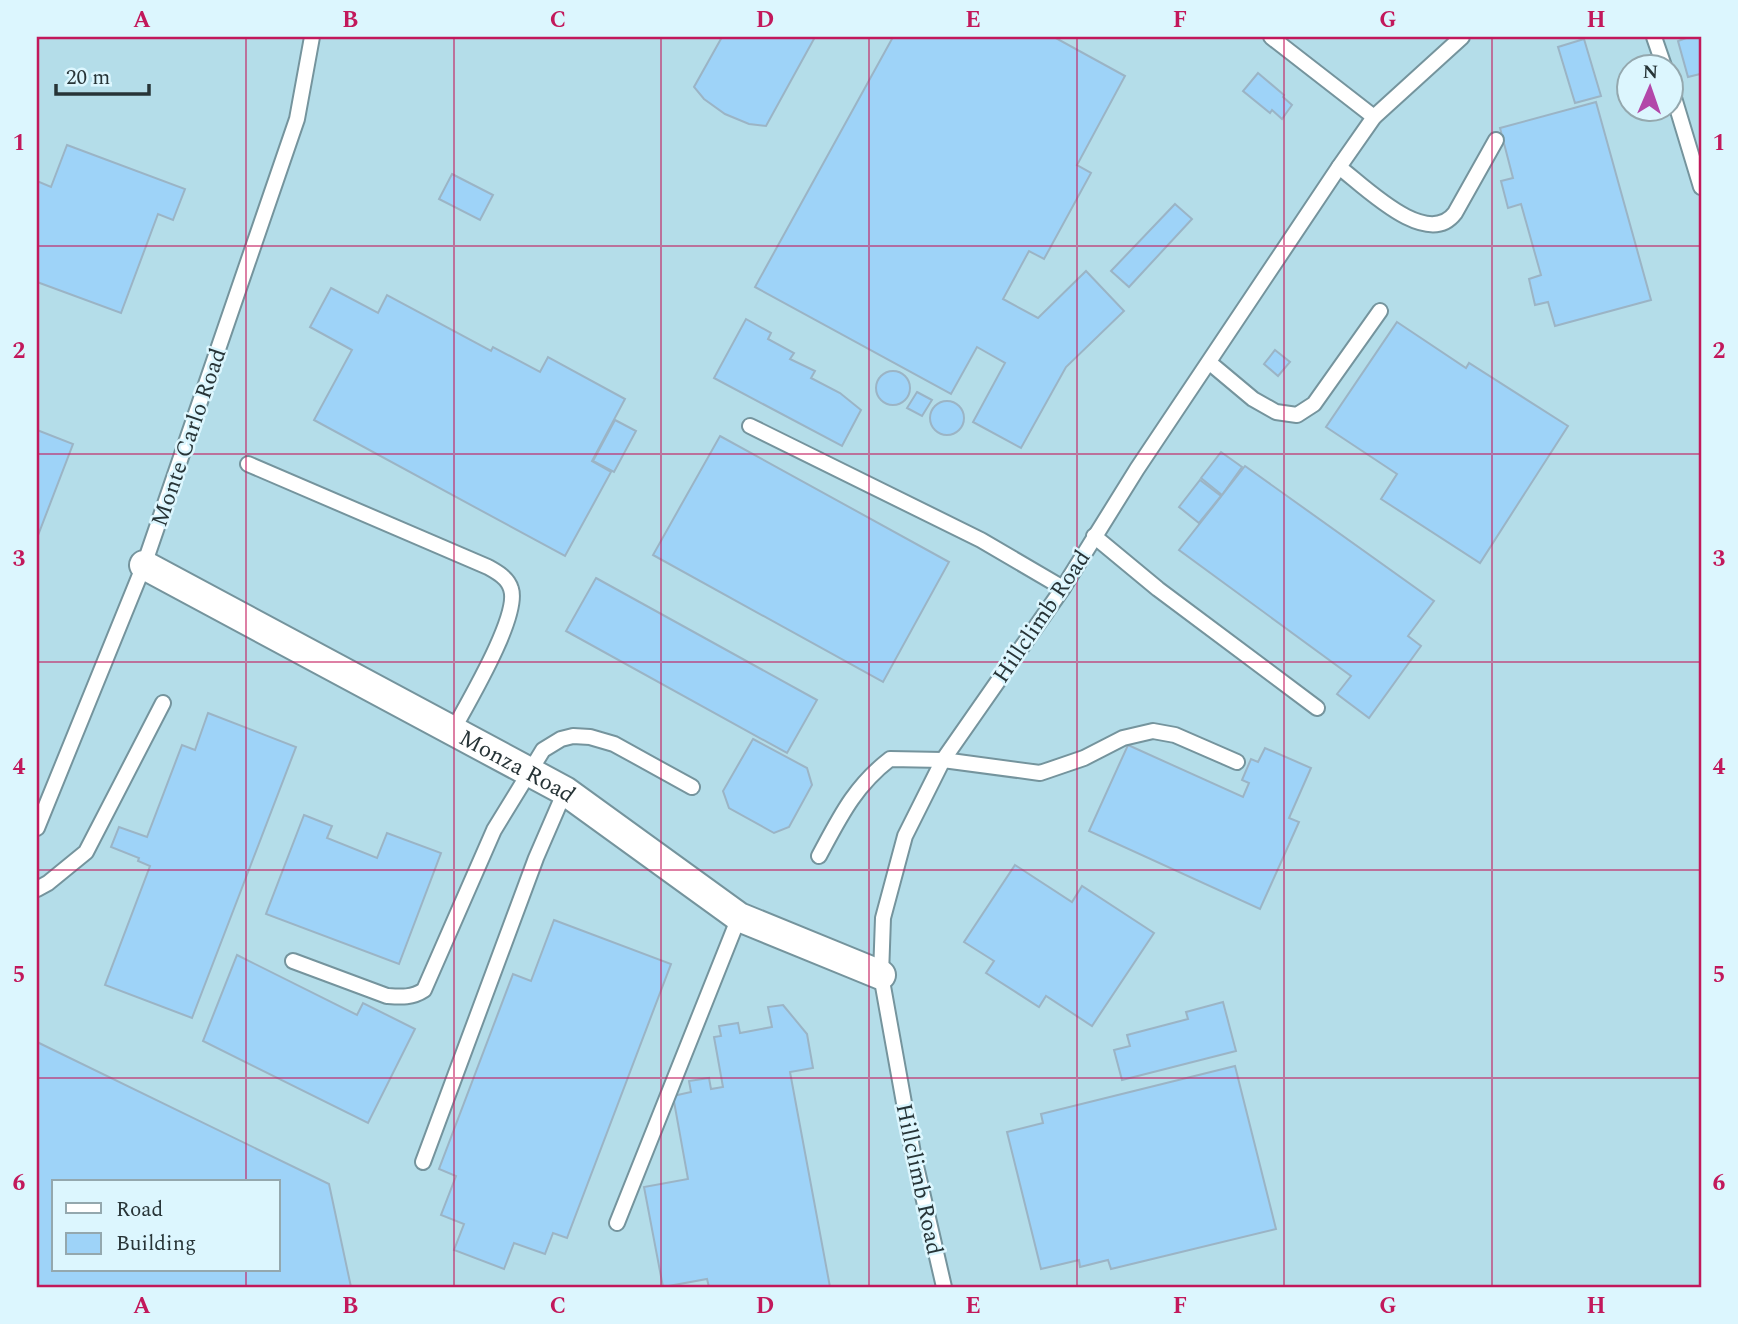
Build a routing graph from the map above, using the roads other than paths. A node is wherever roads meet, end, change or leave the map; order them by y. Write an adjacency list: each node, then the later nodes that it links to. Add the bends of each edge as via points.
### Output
1 (312, 37): 14 (lane, Monte Carlo Road, via 297,119)
2 (1271, 37): 4 (lane)
3 (1462, 37): 4 (lane, Hillclimb Road)
4 (1374, 117): 7 (lane, Hillclimb Road)
5 (1681, 122): 8 (lane)
6 (1496, 140): 7 (lane, via 1455,213 1440,225 1408,220)
7 (1339, 167): 10 (lane, Hillclimb Road)
8 (1701, 187)
9 (1380, 310): 10 (lane, via 1314,404 1297,415 1276,412 1253,399)
10 (1210, 363): 13 (lane, Hillclimb Road)
11 (750, 426): 15 (lane, via 981,540)
12 (248, 464): 18 (lane, via 488,567 507,581 512,596 507,624)
13 (1094, 536): 15 (lane, Hillclimb Road); 17 (lane)
14 (144, 565): 18 (street, Monza Road); 24 (lane, Monte Carlo Road)
15 (1062, 588): 19 (lane, Hillclimb Road)
16 (163, 702): 26 (lane, via 86,852)
17 (1317, 708)
18 (452, 732): 21 (street, Monza Road)
19 (943, 760): 20 (lane, via 1040,774 1123,738 1153,731 1174,735); 25 (lane, via 890,759 849,800); 29 (lane, Hillclimb Road, via 905,836 883,918)
20 (1237, 762)
21 (528, 773): 22 (lane, via 543,750 561,739 590,737 614,744); 23 (street, Monza Road); 28 (lane, via 494,830 424,990 410,996 387,996)
22 (692, 787)
23 (565, 792): 27 (street, Monza Road); 30 (lane)
24 (38, 823)
25 (819, 856)
26 (37, 888)
27 (739, 917): 29 (street, Monza Road); 31 (lane)
28 (293, 961)
29 (881, 975): 32 (lane, Hillclimb Road)
30 (423, 1162)
31 (617, 1223)
32 (944, 1287)

